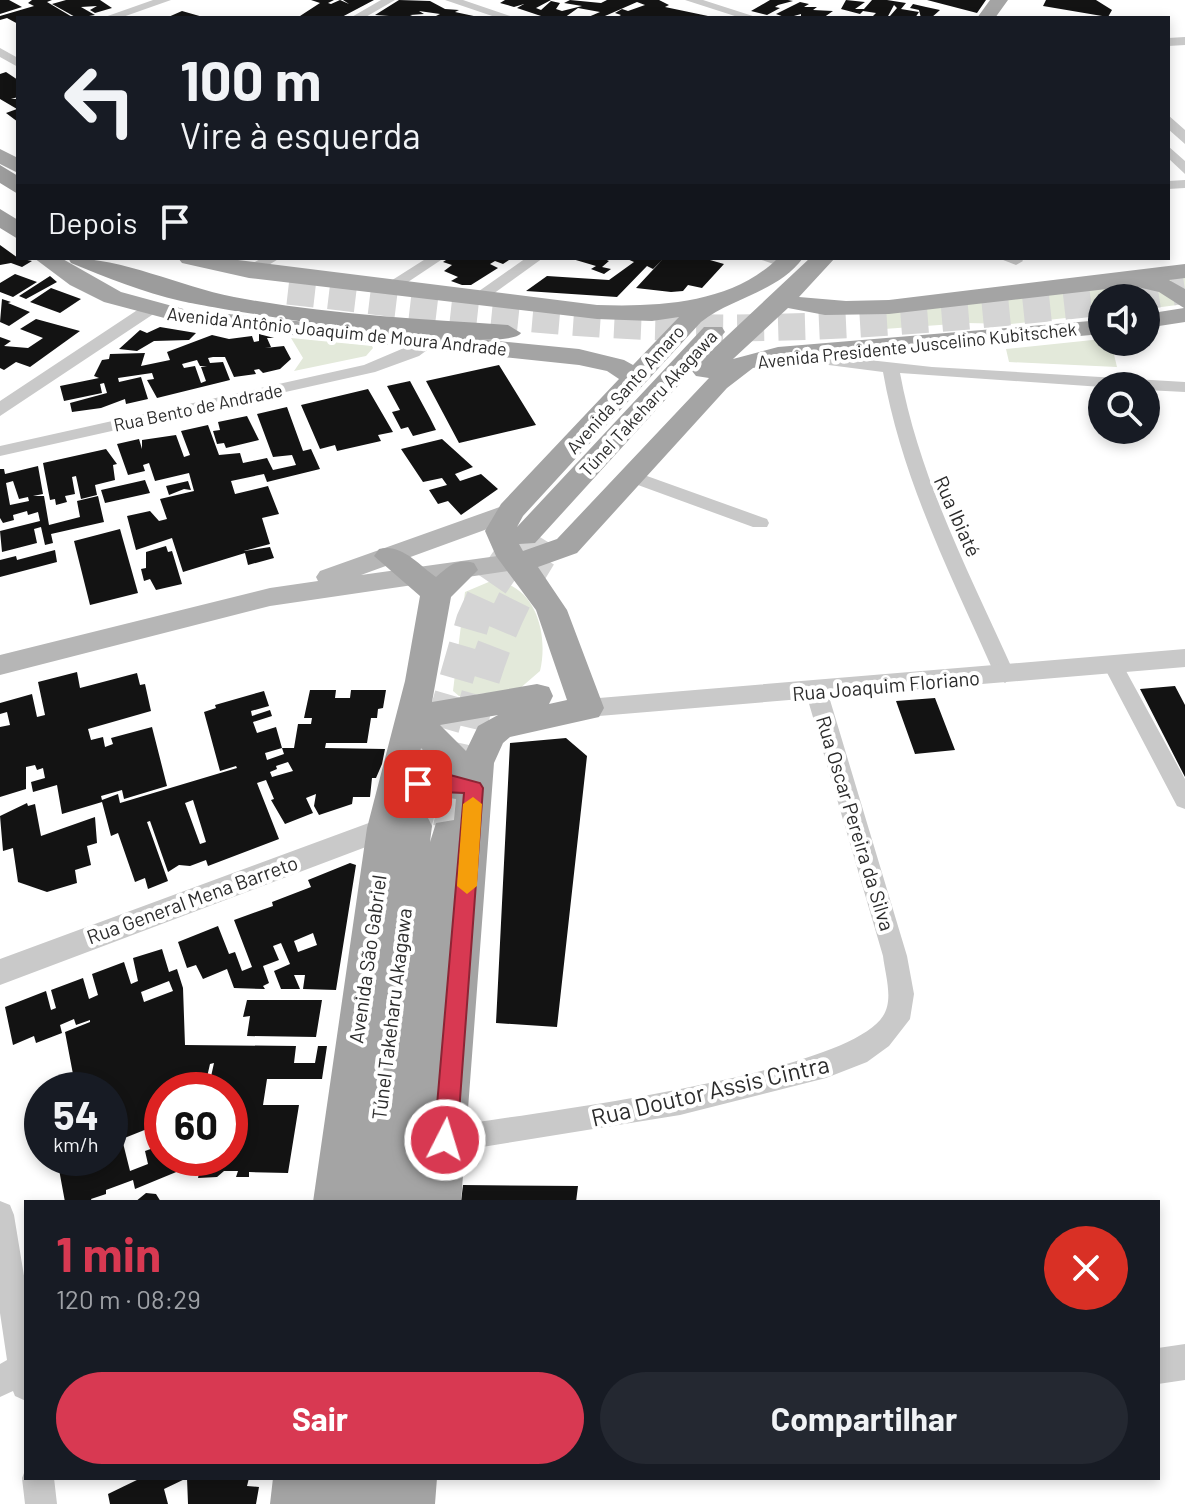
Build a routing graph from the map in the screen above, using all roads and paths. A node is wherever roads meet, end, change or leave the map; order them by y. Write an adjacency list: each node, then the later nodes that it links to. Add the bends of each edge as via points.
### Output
1 (165, 0): 6 (street)
2 (389, 0): 8 (street)
3 (451, 0): 9 (street)
4 (691, 0): 10 (street)
5 (176, 1): 7 (street)
6 (114, 16)
7 (146, 16)
8 (360, 16)
9 (503, 16)
10 (746, 16)
11 (1170, 152): 12 (street)
12 (1185, 170)
13 (0, 172): 14 (highway)
14 (16, 185)
15 (49, 260): 33 (main road, Avenida Antônio Joaquim de Moura Andrade, via 103,293)
16 (85, 260): 38 (highway, via 131,279 214,301)
17 (143, 260): 28 (highway, via 215,280)
18 (199, 260): 23 (main road)
19 (269, 260): 23 (street)
20 (434, 260): 27 (street)
21 (533, 260): 29 (street)
22 (816, 260): 24 (main road, Avenida Santo Amaro)
23 (249, 271): 27 (main road)
24 (779, 271): 26 (main road, Avenida Presidente Juscelino Kubitschek, via 811,308 847,309); 31 (main road, Avenida Santo Amaro); 51 (main road, Túnel Takeharu Akagawa, via 699,377)
25 (1185, 271): 26 (main road, Avenida Presidente Juscelino Kubitschek)
26 (1134, 279): 30 (main road, via 1167,287)
27 (391, 287): 29 (main road)
28 (288, 291)
29 (477, 299): 32 (main road)
30 (1185, 301)
31 (709, 304): 32 (main road, via 624,315); 43 (main road, Avenida Santo Amaro, via 677,330)
32 (535, 306): 40 (main road, via 572,319 586,332 578,346)
33 (159, 311): 38 (highway); 45 (street)
34 (1185, 315): 35 (main road)
35 (1160, 319)
36 (1088, 328): 39 (main road, Avenida Presidente Juscelino Kubitschek)
37 (508, 333): 38 (highway)
38 (406, 341): 40 (main road, Avenida Antônio Joaquim de Moura Andrade); 47 (street, Rua Bento de Andrade, via 338,376)
39 (876, 347): 41 (main road, Avenida Presidente Juscelino Kubitschek); 42 (street, via 872,354)
40 (553, 354): 43 (main road, Avenida Antônio Joaquim de Moura Andrade, via 615,365)
41 (778, 355): 42 (street); 49 (main road, Avenida Presidente Juscelino Kubitschek, via 733,368)
42 (891, 369): 44 (street); 59 (street, Rua Ibiaté, via 911,463)
43 (636, 379): 51 (main road, Avenida Santo Amaro)
44 (1185, 387)
45 (0, 410)
46 (0, 444): 47 (street)
47 (22, 446): 48 (street, Rua Bento de Andrade)
48 (0, 451)
49 (633, 477): 50 (street); 51 (main road, via 557,552)
50 (761, 521)
51 (526, 538): 52 (main road); 53 (main road); 61 (main road)
52 (389, 556): 54 (main road); 55 (main road)
53 (463, 570): 54 (main road)
54 (427, 585): 55 (main road); 62 (main road, Avenida São Gabriel)
55 (270, 597): 57 (main road)
56 (1185, 658): 58 (street, Rua Joaquim Floriano)
57 (0, 665)
58 (1113, 665): 59 (street, Rua Joaquim Floriano); 64 (street)
59 (1005, 675): 60 (street, Rua Joaquim Floriano)
60 (816, 690): 61 (street, Rua Joaquim Floriano); 66 (street, Rua Oscar Pereira da Silva)
61 (580, 695): 62 (main road, via 544,695); 63 (main road, via 500,727 483,747)
62 (411, 718): 63 (main road, via 448,753); 65 (main road, Avenida São Gabriel)
63 (474, 788): 65 (main road, via 435,782 409,786 399,816); 68 (main road)
64 (1185, 800)
65 (416, 827): 67 (street, Rua General Mena Barreto); 69 (main road, Avenida São Gabriel); 70 (main road, Túnel Takeharu Akagawa); 71 (main road, Túnel Takeharu Akagawa)
66 (895, 956): 68 (street, Rua Doutor Assis Cintra, via 901,994 897,1019 880,1038 837,1062 680,1102)
67 (0, 972)
68 (445, 1140): 72 (main road)
69 (335, 1200)
70 (367, 1200)
71 (408, 1200)
72 (439, 1200)
73 (0, 1215): 76 (street)
74 (1185, 1362): 75 (street)
75 (1160, 1366)
76 (17, 1378)
77 (38, 1480): 82 (street)
78 (298, 1480): 83 (main road)
79 (331, 1480): 84 (main road)
80 (377, 1480): 85 (main road)
81 (412, 1480): 86 (main road)
82 (41, 1504)
83 (295, 1504)
84 (328, 1504)
85 (375, 1504)
86 (410, 1504)

